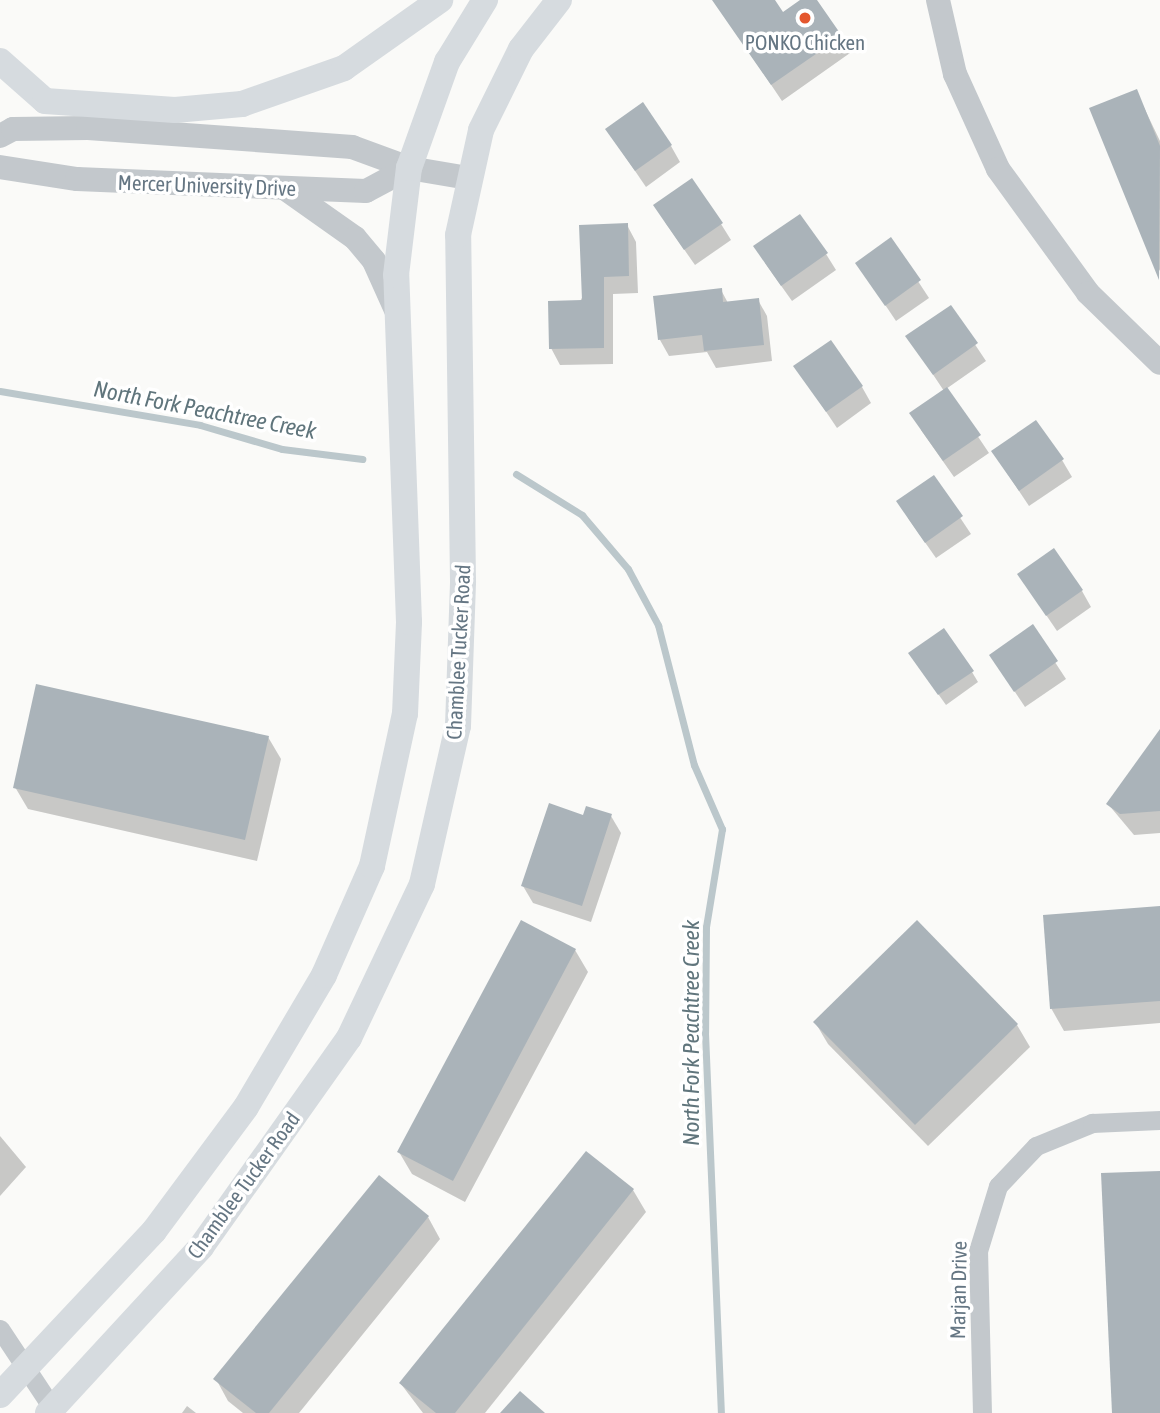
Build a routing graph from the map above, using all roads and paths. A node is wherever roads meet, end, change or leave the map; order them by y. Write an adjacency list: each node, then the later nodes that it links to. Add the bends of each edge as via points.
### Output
1 (440, 0): 5 (main road, via 344,68 242,104 175,110 45,101)
2 (485, 0): 8 (main road, Chamblee Tucker Road, via 447,62)
3 (559, 0): 9 (main road, Chamblee Tucker Road, via 521,49 481,130)
4 (938, 0): 12 (street, via 955,74 998,169 1087,293)
5 (0, 61)
6 (0, 136): 8 (street, via 26,129 192,134 352,147)
7 (0, 167): 10 (street, Mercer University Drive, via 77,179)
8 (409, 168): 9 (street); 10 (street, Mercer University Drive, via 369,191); 11 (main road, Chamblee Tucker Road)
9 (468, 178): 17 (main road, Chamblee Tucker Road, via 454,262 463,581 458,726 422,884 349,1038 201,1247)
10 (284, 188): 11 (street, via 355,238 374,261)
11 (398, 314): 15 (main road, Chamblee Tucker Road, via 409,622 405,714 372,866 324,975 247,1107 154,1231)
12 (1160, 363)
13 (1160, 1120): 18 (street, Marjan Drive, via 1092,1122 1036,1146 998,1186 978,1251)
14 (0, 1329): 15 (street)
15 (29, 1369): 16 (main road, Chamblee Tucker Road); 17 (street)
16 (0, 1395)
17 (51, 1411)
18 (982, 1413)

